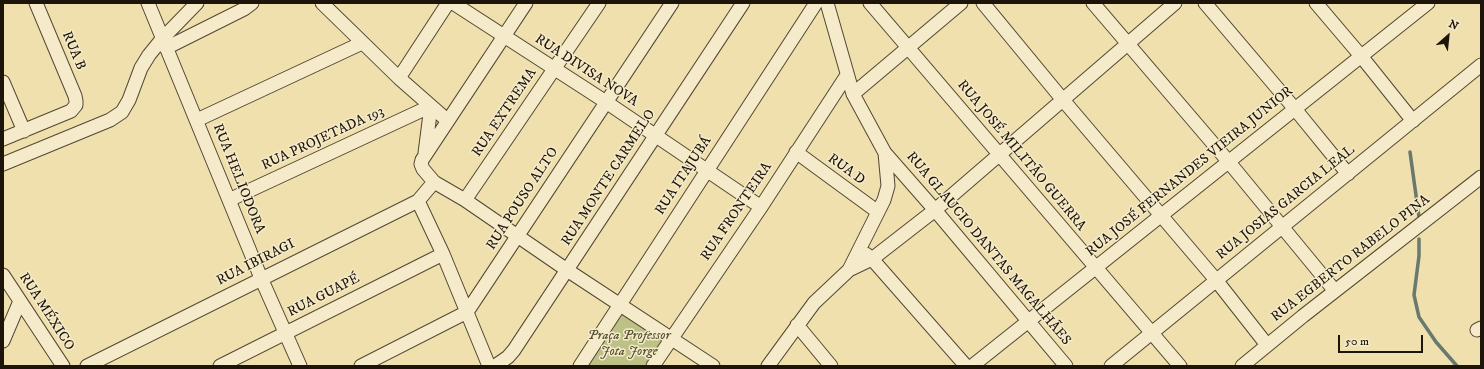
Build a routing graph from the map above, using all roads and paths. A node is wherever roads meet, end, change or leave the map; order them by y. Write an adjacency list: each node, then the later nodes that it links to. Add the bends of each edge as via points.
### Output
1 (36, 3): 41 (street, RUA B, via 76,105 71,112)
2 (148, 3): 25 (street, RUA HELIODORA)
3 (197, 3): 25 (street)
4 (252, 3): 25 (street, via 244,9)
5 (322, 3): 23 (street)
6 (448, 3): 31 (street)
7 (453, 3): 22 (street, RUA DIVISA NOVA)
8 (526, 3): 22 (street)
9 (599, 3): 28 (street, RUA EXTREMA)
10 (672, 3): 35 (street, RUA POUSO ALTO)
11 (743, 3): 42 (street, RUA MONTE CARMELO)
12 (816, 3): 50 (street, RUA ITAJUBÁ)
13 (827, 3): 30 (street)
14 (870, 3): 26 (street, RUA JOSÉ MILITÃO GUERRA)
15 (961, 3): 26 (street)
16 (983, 3): 34 (street)
17 (1094, 3): 24 (street)
18 (1175, 3): 24 (street)
19 (1205, 3): 37 (street)
20 (1316, 3): 27 (street)
21 (1428, 3): 27 (street, RUA JOSÉ FERNANDES VIEIRA JUNIOR)
22 (504, 36): 28 (street, RUA DIVISA NOVA); 39 (street)
23 (362, 43): 31 (street); 38 (street)
24 (1127, 43): 34 (street); 48 (street)
25 (164, 44): 38 (street, RUA HELIODORA); 49 (street, via 141,68 122,112 110,120)
26 (909, 47): 33 (street); 46 (street, RUA JOSÉ MILITÃO GUERRA)
27 (1361, 56): 37 (street, RUA JOSÉ FERNANDES VIEIRA JUNIOR); 40 (street)
28 (554, 69): 35 (street, RUA DIVISA NOVA); 56 (street, RUA EXTREMA)
29 (1479, 71): 40 (street, RUA JOSIAS GARCIA LEAL)
30 (847, 75): 33 (street); 44 (street, RUA FRONTEIRA)
31 (399, 78): 36 (street)
32 (3, 82): 41 (street)
33 (853, 94): 45 (street)
34 (1063, 100): 46 (street); 60 (street)
35 (606, 102): 42 (street, RUA DIVISA NOVA); 62 (street, RUA POUSO ALTO)
36 (431, 106): 39 (street); 47 (street); 54 (street, RUA PROJETADA 193)
37 (1295, 109): 48 (street, RUA JOSÉ FERNANDES VIEIRA JUNIOR); 51 (street)
38 (197, 120): 54 (street, RUA HELIODORA)
39 (448, 121): 47 (street)
40 (1413, 121): 51 (street, RUA JOSIAS GARCIA LEAL)
41 (24, 131): 43 (street)
42 (656, 136): 50 (street, RUA DIVISA NOVA); 67 (street, RUA MONTE CARMELO)
43 (3, 139)
44 (796, 152): 57 (street, RUA FRONTEIRA); 59 (street, RUA D)
45 (885, 153): 58 (street, RUA GLAUCIO DANTAS MAGALHÃES); 59 (street, via 888,186)
46 (999, 156): 58 (street); 66 (street, RUA JOSÉ MILITÃO GUERRA)
47 (424, 157): 53 (street, via 421,164)
48 (1228, 161): 60 (street, RUA JOSÉ FERNANDES VIEIRA JUNIOR); 61 (street)
49 (3, 164)
50 (706, 170): 57 (street, RUA DIVISA NOVA); 75 (street, RUA ITAJUBÁ)
51 (1348, 174): 61 (street, RUA JOSIAS GARCIA LEAL)
52 (1481, 177): 72 (street, RUA EGBERTO RABELO PINA)
53 (434, 182): 55 (street, RUA IBIRAGI); 56 (street)
54 (229, 200): 70 (street, RUA HELIODORA)
55 (418, 200): 64 (street); 70 (street, RUA IBIRAGI)
56 (465, 200): 62 (street)
57 (761, 207): 81 (street, RUA FRONTEIRA)
58 (935, 210): 65 (street); 77 (street, RUA GLAUCIO DANTAS MAGALHÃES)
59 (878, 212): 63 (street)
60 (1161, 215): 66 (street, RUA JOSÉ FERNANDES VIEIRA JUNIOR); 71 (street)
61 (1282, 227): 71 (street, RUA JOSIAS GARCIA LEAL); 72 (street)
62 (518, 236): 67 (street); 76 (street, RUA POUSO ALTO)
63 (860, 250): 65 (street); 68 (street)
64 (443, 254): 76 (street); 79 (street, RUA GUAPÉ)
65 (872, 259): 68 (street); 97 (street)
66 (1096, 268): 77 (street, RUA JOSÉ FERNANDES VIEIRA JUNIOR); 80 (street, RUA JOSÉ MILITÃO GUERRA)
67 (567, 270): 75 (street); 91 (street, RUA MONTE CARMELO, via 514,350)
68 (849, 270): 78 (street, via 814,304)
69 (3, 275): 73 (street, RUA MÉXICO)
70 (261, 278): 79 (street, RUA HELIODORA); 86 (street, RUA IBIRAGI)
71 (1216, 280): 80 (street, RUA JOSIAS GARCIA LEAL); 83 (street)
72 (1335, 291): 83 (street, RUA EGBERTO RABELO PINA)
73 (8, 293): 74 (street, RUA MÉXICO)
74 (20, 301): 82 (street); 85 (street, RUA MÉXICO)
75 (620, 305): 81 (street); 92 (street, RUA ITAJUBÁ)
76 (467, 312): 89 (street, RUA POUSO ALTO); 90 (street)
77 (1029, 321): 98 (street, RUA JOSÉ FERNANDES VIEIRA JUNIOR); 99 (street, RUA GLAUCIO DANTAS MAGALHÃES)
78 (797, 325): 95 (street); 96 (street)
79 (285, 333): 87 (street, RUA GUAPÉ); 88 (street, RUA HELIODORA)
80 (1152, 334): 100 (street, RUA JOSIAS GARCIA LEAL); 101 (street, RUA JOSÉ MILITÃO GUERRA)
81 (672, 339): 93 (street, RUA FRONTEIRA); 94 (street)
82 (3, 341)
83 (1267, 345): 84 (street, RUA EGBERTO RABELO PINA)
84 (1244, 365)
85 (63, 366)
86 (87, 366)
87 (220, 366)
88 (300, 366)
89 (361, 366)
90 (489, 366)
91 (495, 366)
92 (580, 366)
93 (653, 366)
94 (713, 366)
95 (768, 366)
96 (831, 366)
97 (966, 366)
98 (972, 366)
99 (1066, 366)
100 (1111, 366)
101 (1180, 366)

